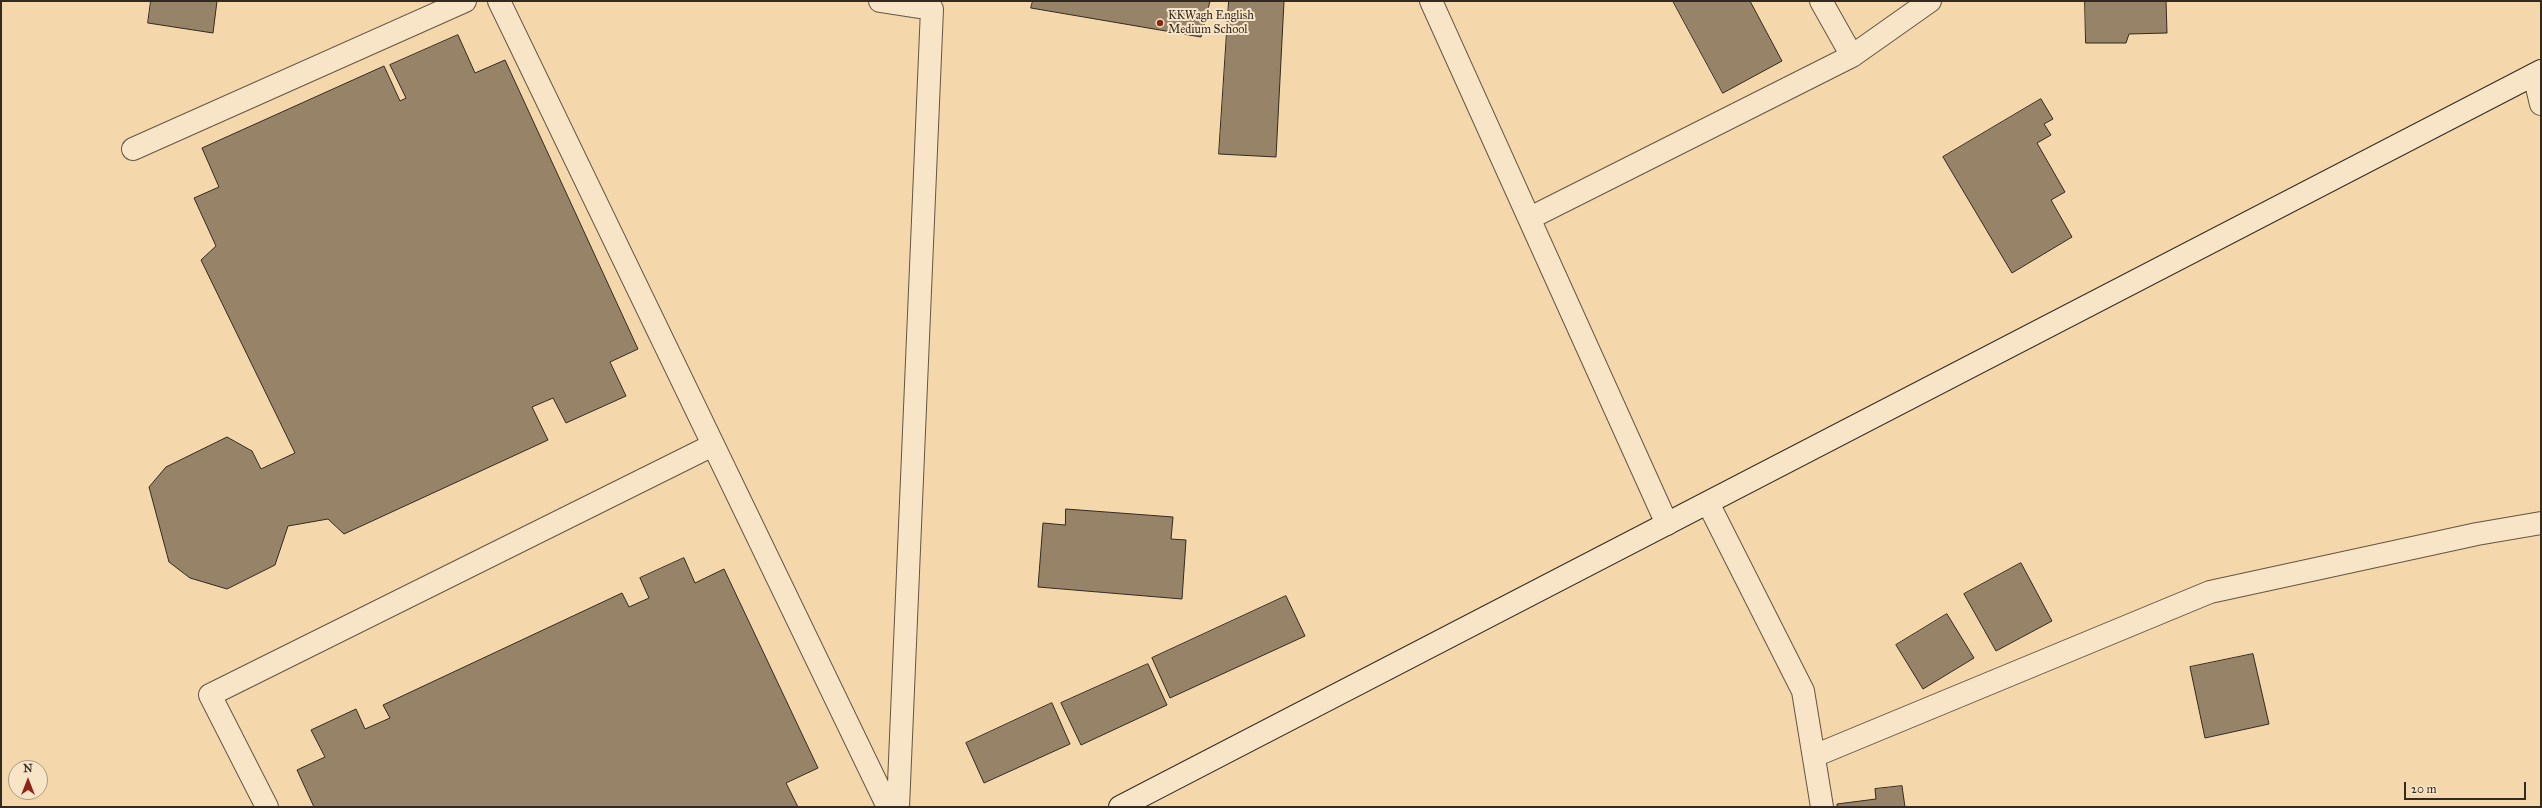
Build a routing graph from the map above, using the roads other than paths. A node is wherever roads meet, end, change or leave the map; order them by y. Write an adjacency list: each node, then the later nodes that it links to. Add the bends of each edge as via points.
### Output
1 (465, 1): 10 (street)
2 (499, 1): 12 (street)
3 (880, 1): 19 (street, via 932,9)
4 (1431, 1): 11 (street)
5 (1821, 1): 7 (street)
6 (1930, 1): 7 (street)
7 (1852, 56): 11 (street)
8 (2537, 73): 9 (street); 13 (street)
9 (2541, 104)
10 (133, 149)
11 (1530, 218): 15 (street)
12 (713, 445): 17 (street, via 210,694); 18 (street)
13 (1708, 503): 15 (street); 16 (street, via 1803,691)
14 (2541, 523): 16 (street, via 2477,534 2210,592)
15 (1667, 524): 20 (street)
16 (1814, 756): 21 (street)
17 (267, 807)
18 (888, 807)
19 (898, 807)
20 (1120, 807)
21 (1822, 807)

